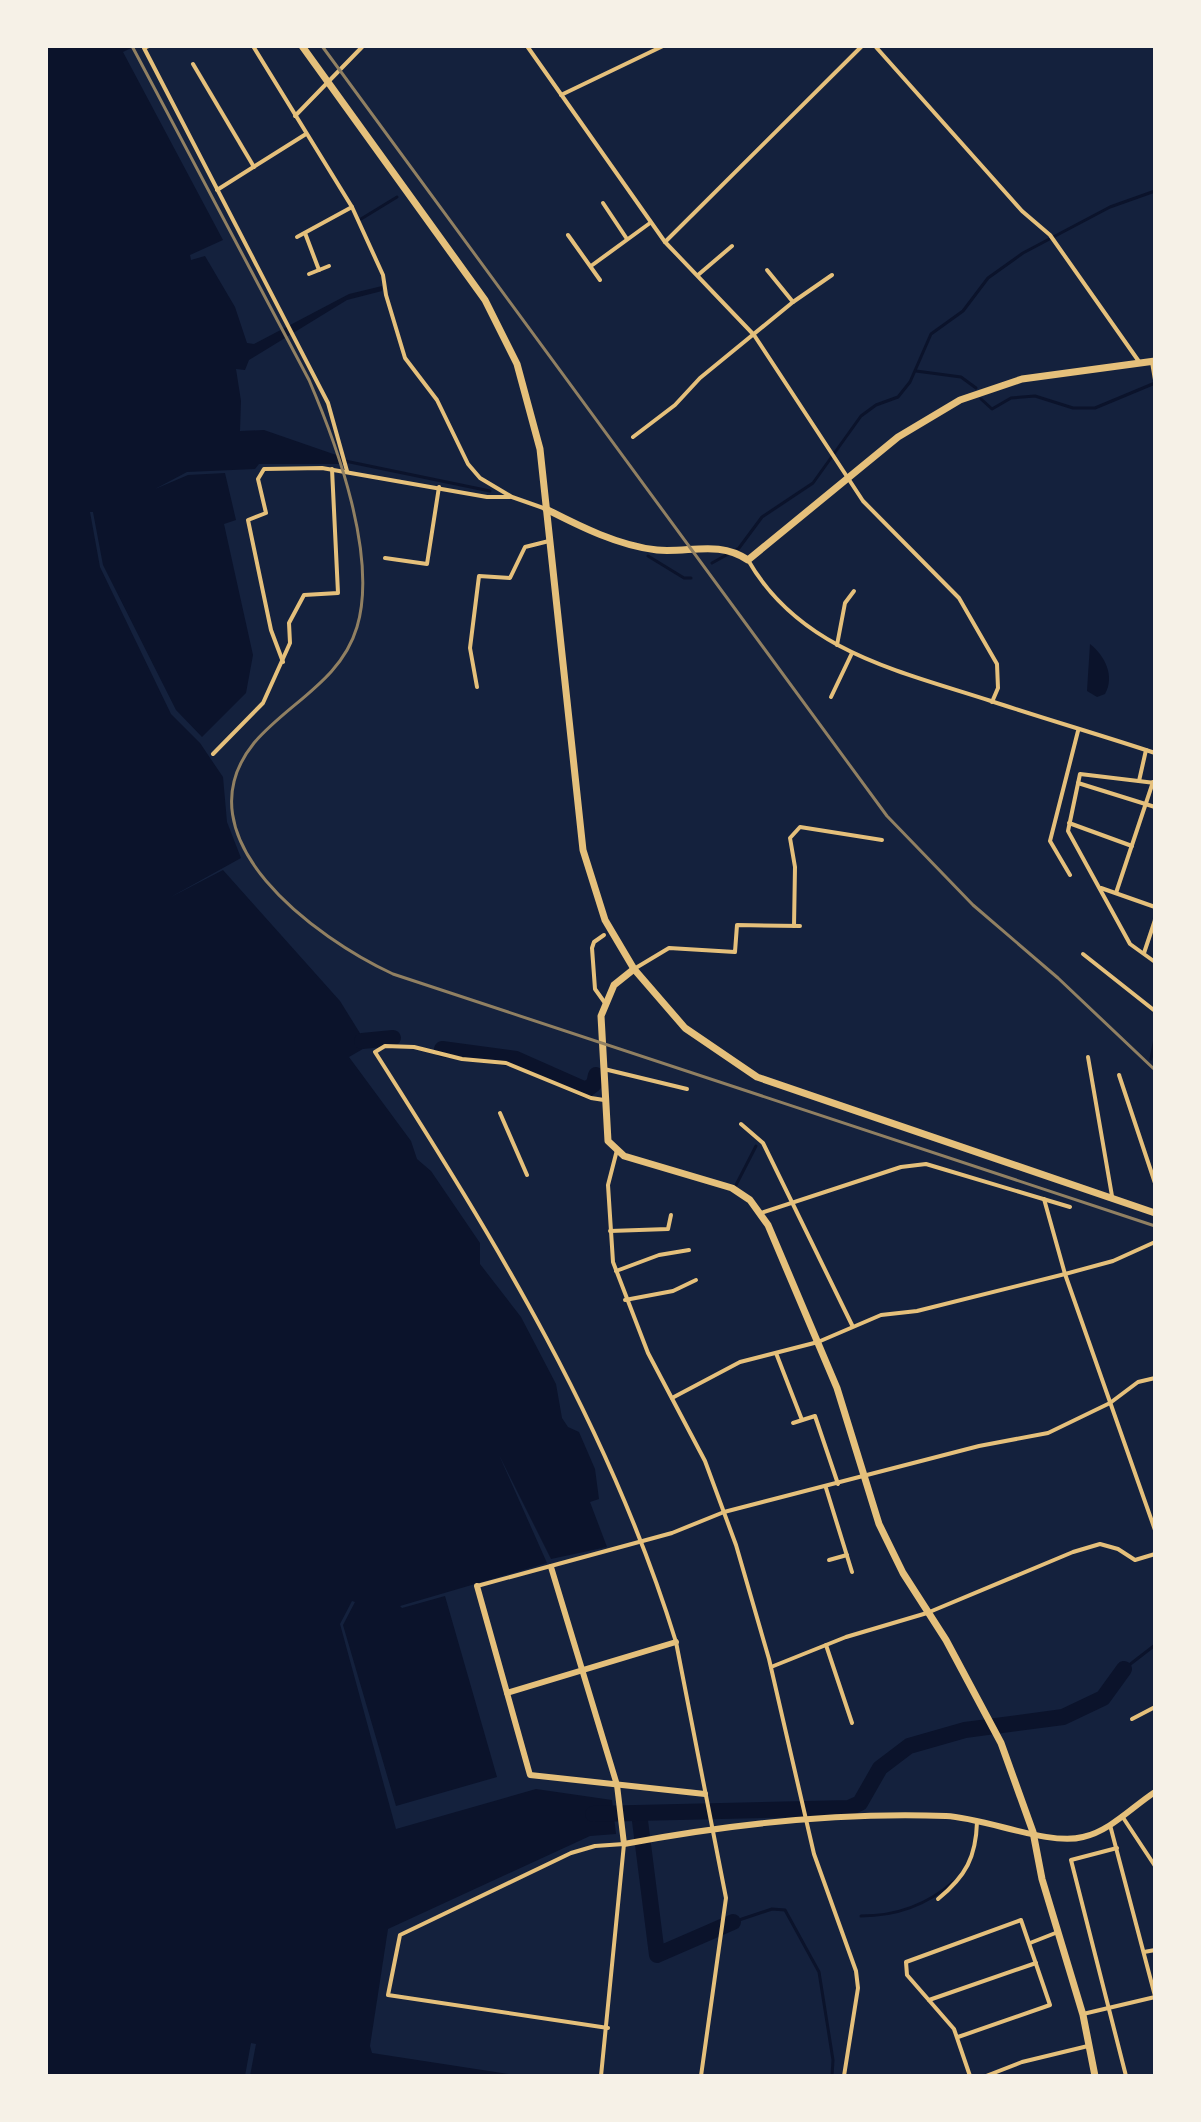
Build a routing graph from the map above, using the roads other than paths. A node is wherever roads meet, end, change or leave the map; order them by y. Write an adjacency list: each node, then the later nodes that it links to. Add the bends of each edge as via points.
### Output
1 (149, 46): 15 (street, via 144,48)
2 (253, 46): 12 (street)
3 (302, 46): 10 (main road)
4 (363, 46): 10 (street)
5 (527, 46): 11 (street)
6 (663, 46): 11 (street)
7 (862, 46): 23 (street)
8 (875, 46): 36 (street, via 1052,238)
9 (193, 64): 14 (street)
10 (329, 83): 12 (street); 44 (main road, via 496,319 531,408)
11 (561, 95): 18 (street)
12 (294, 117): 13 (street)
13 (306, 134): 14 (street); 17 (street)
14 (254, 167): 15 (street)
15 (217, 190): 40 (street, via 328,403)
16 (603, 203): 22 (street)
17 (352, 207): 19 (street); 43 (street, via 383,275 405,358 437,400 468,464)
18 (650, 223): 22 (street); 23 (street)
19 (305, 233): 21 (street); 27 (street)
20 (568, 235): 26 (street)
21 (297, 237)
22 (627, 239): 26 (street)
23 (665, 242): 30 (street)
24 (732, 246): 30 (street)
25 (329, 266): 27 (street)
26 (591, 266): 32 (street)
27 (319, 270): 29 (street)
28 (767, 270): 33 (street)
29 (309, 274)
30 (698, 275): 34 (street)
31 (832, 275): 33 (street)
32 (600, 280)
33 (793, 302): 34 (street)
34 (754, 335): 38 (street); 41 (street)
35 (1153, 361): 36 (main road); 37 (street)
36 (1140, 363): 41 (main road, via 1022,379 980,391 919,422)
37 (1155, 380)
38 (633, 437)
39 (332, 469): 40 (street); 51 (street, via 338,593 304,595 289,623 290,643); 51 (street, via 280,467 260,473 266,513 248,520)
40 (347, 471): 42 (street)
41 (846, 478): 47 (main road); 54 (street, via 959,598 997,664 998,688)
42 (439, 487): 43 (street); 46 (street, via 427,564)
43 (512, 497): 44 (street)
44 (546, 509): 45 (main road); 47 (main road, via 632,545 734,552)
45 (549, 541): 52 (street, via 525,547 510,578 479,576 470,640); 76 (main road, via 583,850 605,920)
46 (385, 558)
47 (748, 560): 49 (street, via 794,619)
48 (854, 591): 49 (street, via 845,603)
49 (837, 645): 50 (street)
50 (852, 653): 53 (street); 54 (street)
51 (283, 662): 58 (street, via 263,703)
52 (477, 687)
53 (831, 697)
54 (992, 702): 55 (street)
55 (1078, 731): 56 (street); 67 (street, via 1050,841)
56 (1146, 750): 57 (street); 59 (street)
57 (1155, 753)
58 (213, 754)
59 (1139, 781): 60 (street); 61 (street, via 1080,774)
60 (1154, 782): 62 (street)
61 (1078, 783): 62 (street); 64 (street)
62 (1146, 805): 63 (street); 66 (street)
63 (1155, 807)
64 (1069, 823): 66 (street); 68 (street, via 1068,831)
65 (882, 840): 76 (street, via 800,827 790,838 797,926 737,925 735,952 669,948)
66 (1132, 846): 69 (street)
67 (1070, 875)
68 (1099, 888): 69 (street); 73 (street, via 1130,944)
69 (1116, 893): 70 (street)
70 (1155, 907)
71 (1155, 920): 73 (street)
72 (604, 935): 77 (street, via 592,948 595,989)
73 (1144, 953): 75 (street)
74 (1083, 954): 78 (street)
75 (1155, 962)
76 (634, 969): 77 (main road, via 614,985); 90 (main road, via 685,1028 757,1077)
77 (605, 1003): 80 (main road)
78 (1155, 1011)
79 (1088, 1057): 90 (street)
80 (602, 1069): 82 (street); 83 (main road)
81 (1119, 1075): 88 (street)
82 (687, 1089)
83 (604, 1100): 86 (main road, via 608,1141); 116 (street, via 506,1063 414,1047 385,1046 375,1052 532,1308 620,1483)
84 (500, 1113): 87 (street)
85 (741, 1124): 91 (street, via 763,1143)
86 (617, 1150): 93 (main road, via 732,1188); 96 (street, via 608,1185)
87 (527, 1175)
88 (1155, 1183)
89 (1044, 1199): 91 (street, via 926,1164); 92 (street); 100 (street)
90 (1112, 1199): 94 (main road)
91 (792, 1202): 93 (street); 103 (street)
92 (1070, 1207)
93 (761, 1213): 104 (main road)
94 (1155, 1213)
95 (671, 1215): 96 (street, via 668,1229)
96 (610, 1231): 99 (street)
97 (1155, 1242): 100 (street)
98 (689, 1250): 99 (street)
99 (616, 1271): 102 (street)
100 (1065, 1274): 103 (street); 108 (street)
101 (696, 1280): 102 (street, via 673,1291)
102 (625, 1300): 107 (street)
103 (852, 1325): 104 (street, via 853,1329)
104 (818, 1342): 105 (street); 111 (main road)
105 (776, 1353): 107 (street, via 740,1362); 109 (street)
106 (1155, 1378): 108 (street, via 1138,1382)
107 (672, 1398): 114 (street)
108 (1110, 1403): 111 (street, via 1048,1433); 115 (street)
109 (802, 1420): 110 (street); 112 (street, via 815,1416)
110 (793, 1423)
111 (864, 1477): 112 (street); 123 (main road, via 879,1524)
112 (838, 1484): 113 (street)
113 (826, 1488): 114 (street); 118 (street)
114 (724, 1512): 116 (street); 126 (street)
115 (1155, 1530)
116 (639, 1541): 120 (street); 124 (street)
117 (1155, 1554): 123 (street, via 1135,1560 1100,1544)
118 (847, 1555): 119 (street); 121 (street)
119 (829, 1560)
120 (551, 1567): 122 (street); 127 (street)
121 (852, 1572)
122 (477, 1586): 128 (street)
123 (927, 1613): 125 (street); 140 (main road, via 989,1717)
124 (676, 1642): 127 (street); 134 (street)
125 (826, 1645): 126 (street); 131 (street)
126 (771, 1667): 136 (street)
127 (582, 1670): 128 (street); 132 (street)
128 (507, 1693): 132 (street, via 530,1775)
129 (1155, 1707): 130 (street)
130 (1132, 1719)
131 (852, 1723)
132 (617, 1785): 134 (street); 141 (street)
133 (1155, 1792): 135 (street)
134 (705, 1794): 138 (street)
135 (1122, 1816): 139 (street); 143 (street)
136 (804, 1817): 137 (street); 138 (street); 159 (street, via 856,1971)
137 (977, 1819): 140 (street); 144 (street, via 969,1867)
138 (710, 1825): 141 (street); 158 (street, via 726,1898)
139 (1110, 1825): 140 (street, via 1062,1839); 142 (street)
140 (1033, 1832): 145 (main road)
141 (624, 1841): 154 (street); 154 (street, via 571,1853 400,1935 388,1995)
142 (1117, 1848): 148 (street); 152 (street, via 1071,1860)
143 (1155, 1866)
144 (938, 1899)
145 (1058, 1932): 146 (street); 153 (main road)
146 (1030, 1943): 149 (street); 151 (street, via 1021,1920 906,1962 907,1975)
147 (1155, 1950): 148 (street)
148 (1144, 1952): 150 (street)
149 (1036, 1963): 151 (street); 155 (street, via 1050,2005)
150 (1155, 1996): 152 (street)
151 (929, 2000): 155 (street)
152 (1110, 2008): 153 (street); 163 (street)
153 (1083, 2015): 156 (main road)
154 (608, 2028): 157 (street)
155 (958, 2037): 160 (street)
156 (1090, 2046): 161 (street); 162 (main road)
157 (601, 2076)
158 (701, 2076)
159 (844, 2076)
160 (970, 2076)
161 (986, 2076)
162 (1095, 2076)
163 (1126, 2076)

